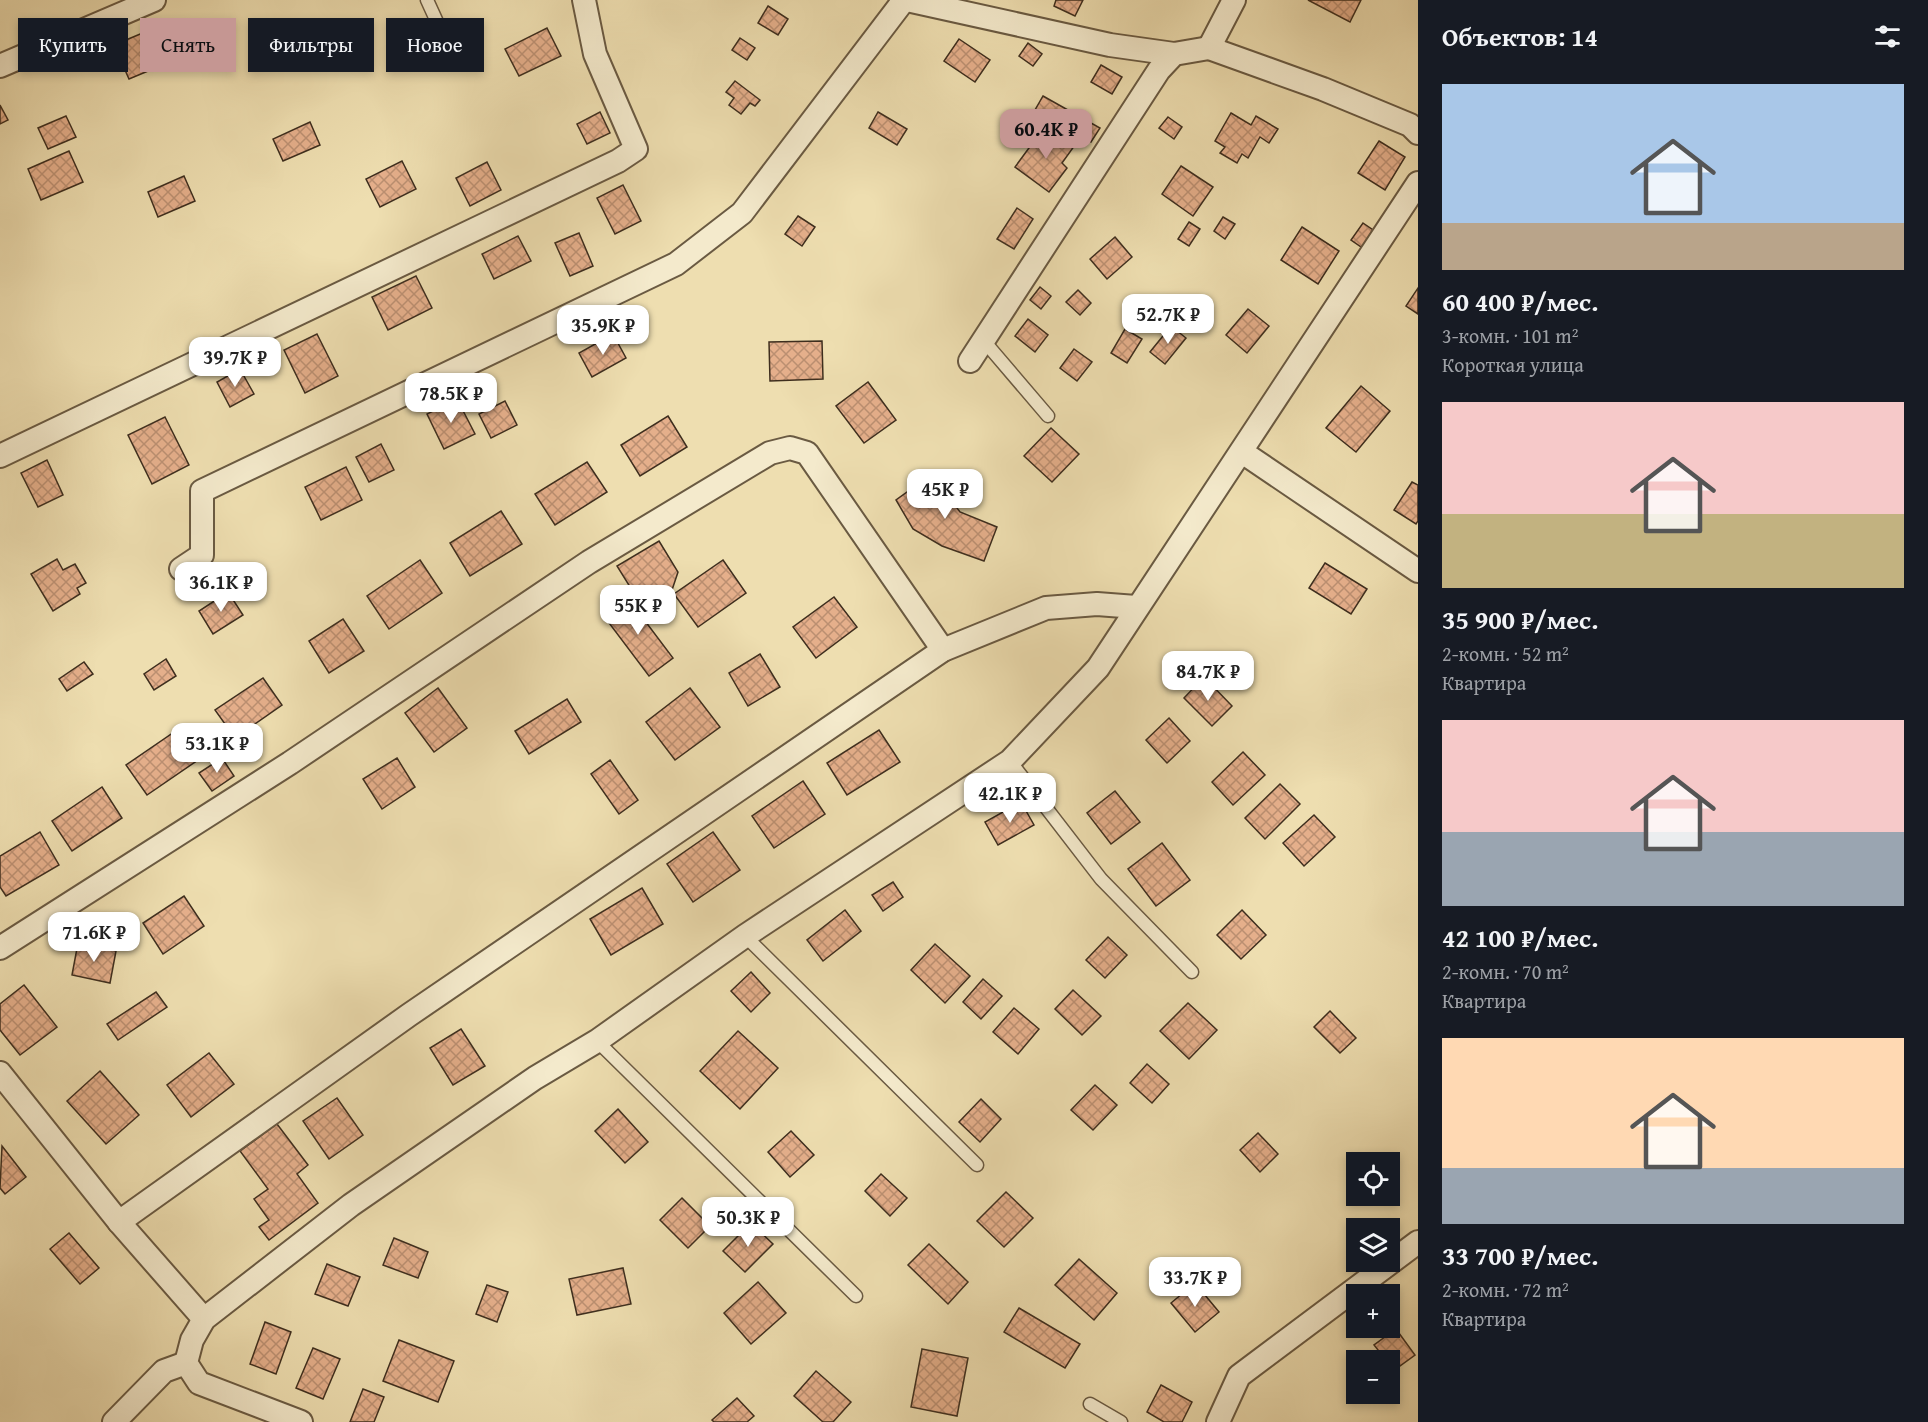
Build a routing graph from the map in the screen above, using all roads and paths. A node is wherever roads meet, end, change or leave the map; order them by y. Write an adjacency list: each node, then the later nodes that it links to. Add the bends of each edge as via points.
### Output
1 (154, 0): 9 (street)
2 (428, 0): 6 (lane)
3 (584, 0): 16 (street, via 595,54 636,149)
4 (906, 0): 8 (street, via 1110,45); 17 (street, via 742,213 676,264 202,491 202,555)
5 (1234, 0): 7 (street)
6 (436, 18)
7 (1209, 48): 8 (street); 10 (street, via 1323,89 1410,125)
8 (1174, 54): 12 (street, via 1159,70)
9 (0, 66)
10 (1418, 133)
11 (1418, 183): 15 (street)
12 (984, 340): 13 (street); 14 (lane)
13 (970, 361)
14 (1048, 416)
15 (1242, 452): 18 (street); 19 (street)
16 (0, 456)
17 (181, 569)
18 (1418, 571)
19 (1136, 607): 20 (street, via 1097,604 1046,608); 21 (street, via 1098,668)
20 (943, 650): 23 (street, via 807,453 790,448 770,453 589,562 291,763); 28 (street, via 409,1015)
21 (1010, 761): 22 (street); 24 (lane, via 1101,879)
22 (745, 936): 25 (street); 27 (lane)
23 (0, 948)
24 (1192, 972)
25 (597, 1041): 32 (lane); 33 (street, via 535,1078 351,1205)
26 (0, 1073): 28 (street)
27 (977, 1165)
28 (119, 1222): 33 (street)
29 (1418, 1242): 30 (street)
30 (1400, 1254)
31 (1376, 1272): 39 (street, via 1239,1376)
32 (856, 1296)
33 (204, 1319): 34 (street, via 192,1340)
34 (186, 1363): 36 (street, via 164,1371); 37 (street, via 200,1383)
35 (1090, 1404): 38 (lane)
36 (114, 1422)
37 (301, 1422)
38 (1121, 1422)
39 (1218, 1422)

